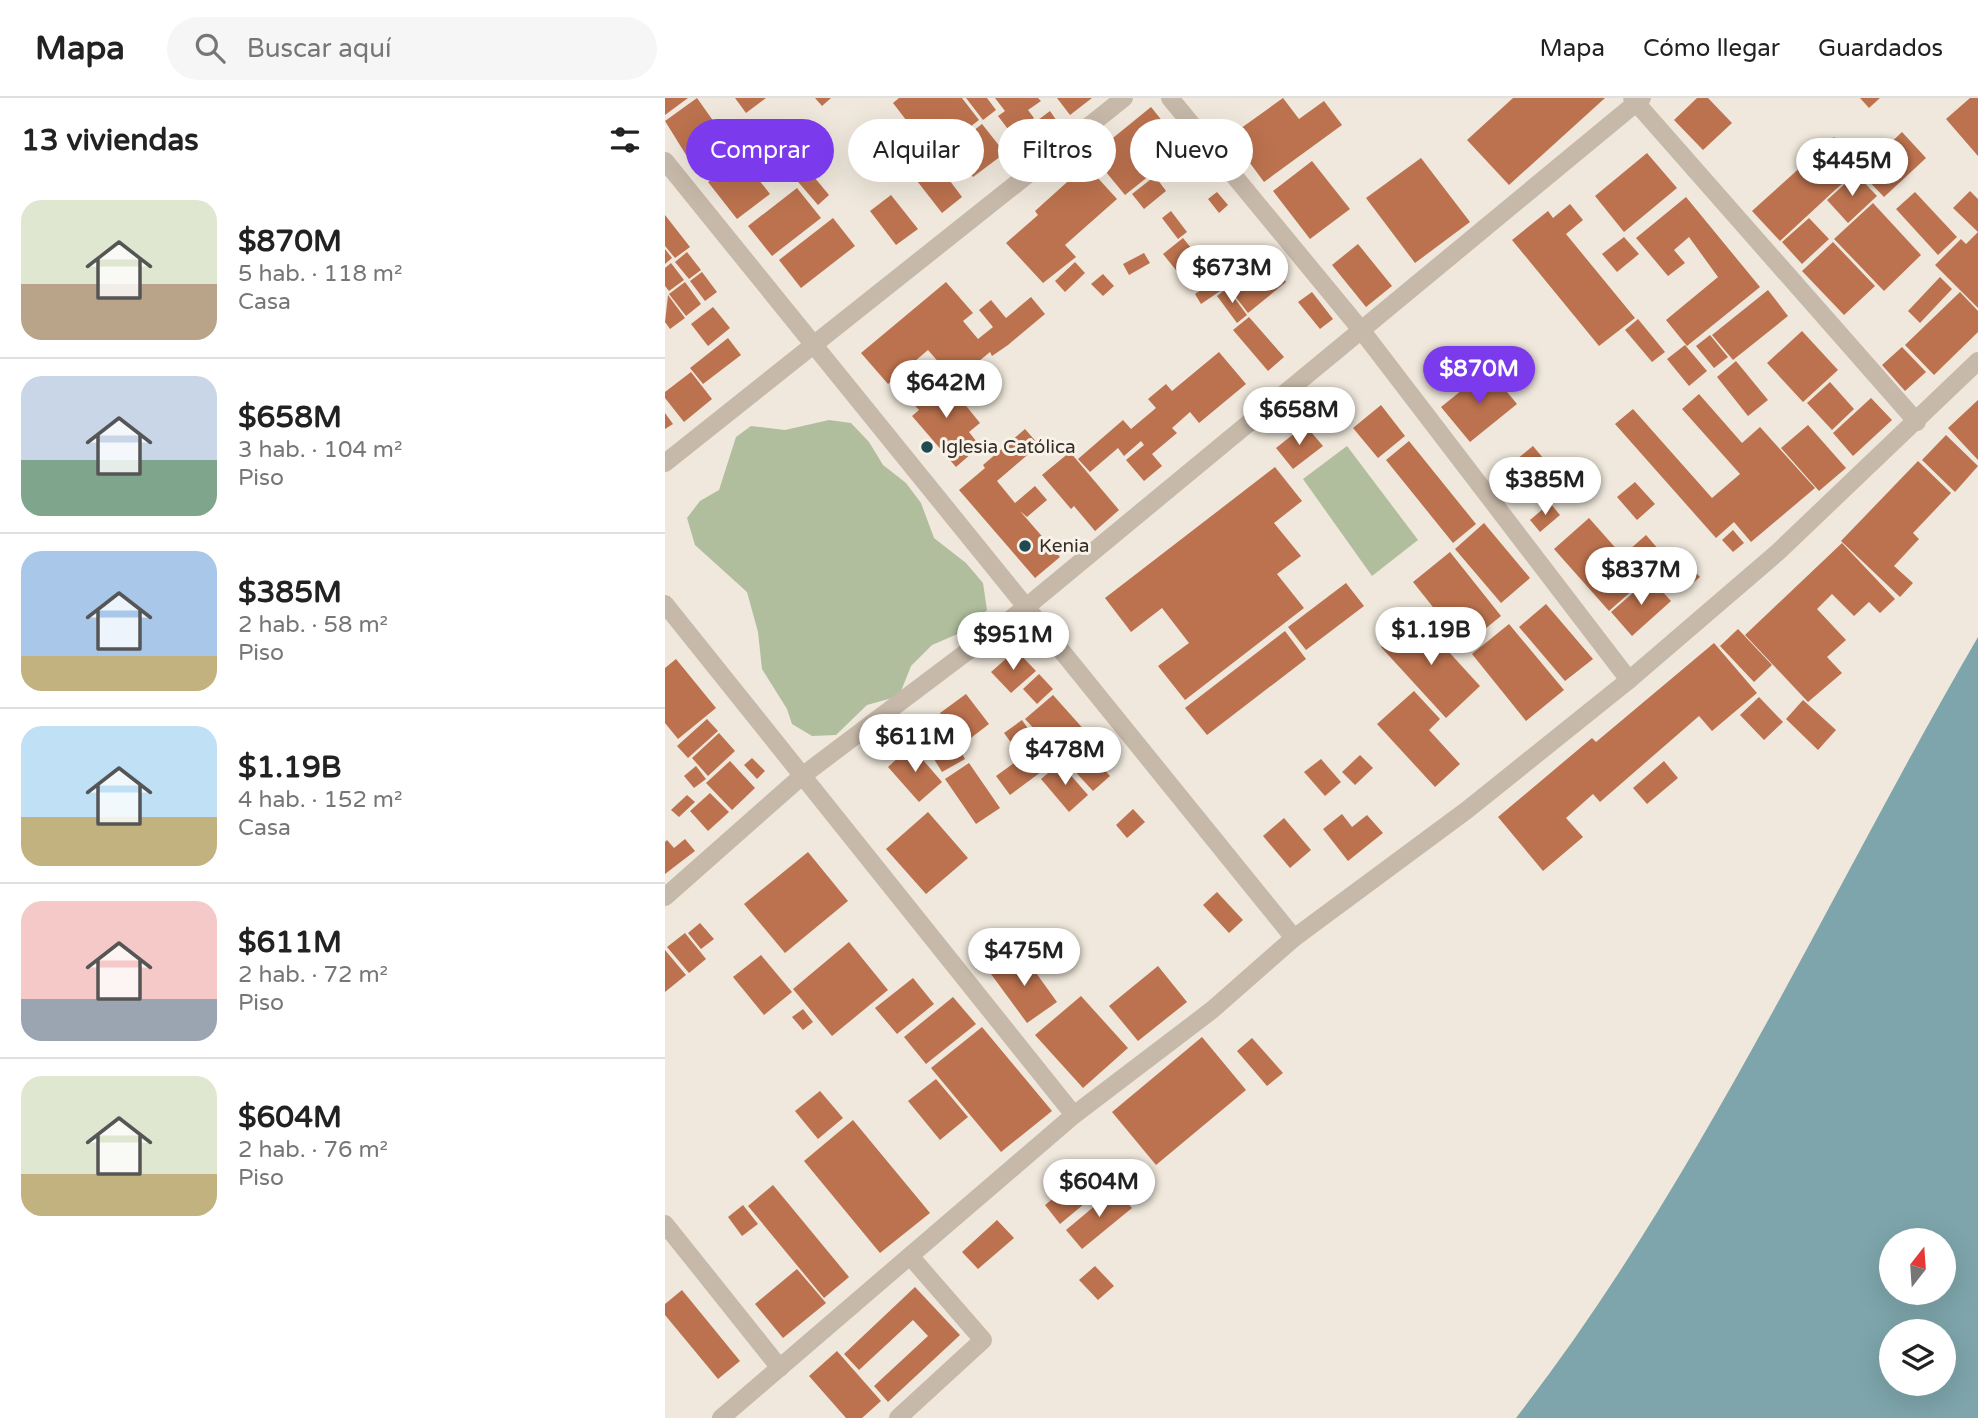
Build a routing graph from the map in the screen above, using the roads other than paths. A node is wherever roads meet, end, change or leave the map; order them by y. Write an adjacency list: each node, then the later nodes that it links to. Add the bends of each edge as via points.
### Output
1 (1124, 98): 6 (street)
2 (1170, 98): 5 (street)
3 (1637, 100): 5 (street); 8 (street)
4 (665, 161): 6 (street)
5 (1362, 331): 11 (street); 12 (street)
6 (813, 344): 9 (street); 11 (street)
7 (1978, 361): 8 (street)
8 (1917, 422): 12 (street, via 1778,552)
9 (665, 463)
10 (665, 604): 13 (street)
11 (1025, 608): 13 (street); 15 (street)
12 (1629, 680): 15 (street, via 1467,810)
13 (802, 776): 14 (street); 16 (street)
14 (665, 897)
15 (1294, 939): 16 (street, via 1212,1010)
16 (1074, 1115): 18 (street)
17 (665, 1224): 19 (street)
18 (910, 1256): 19 (street); 21 (street, via 983,1339)
19 (780, 1368): 20 (street)
20 (721, 1418)
21 (898, 1418)

